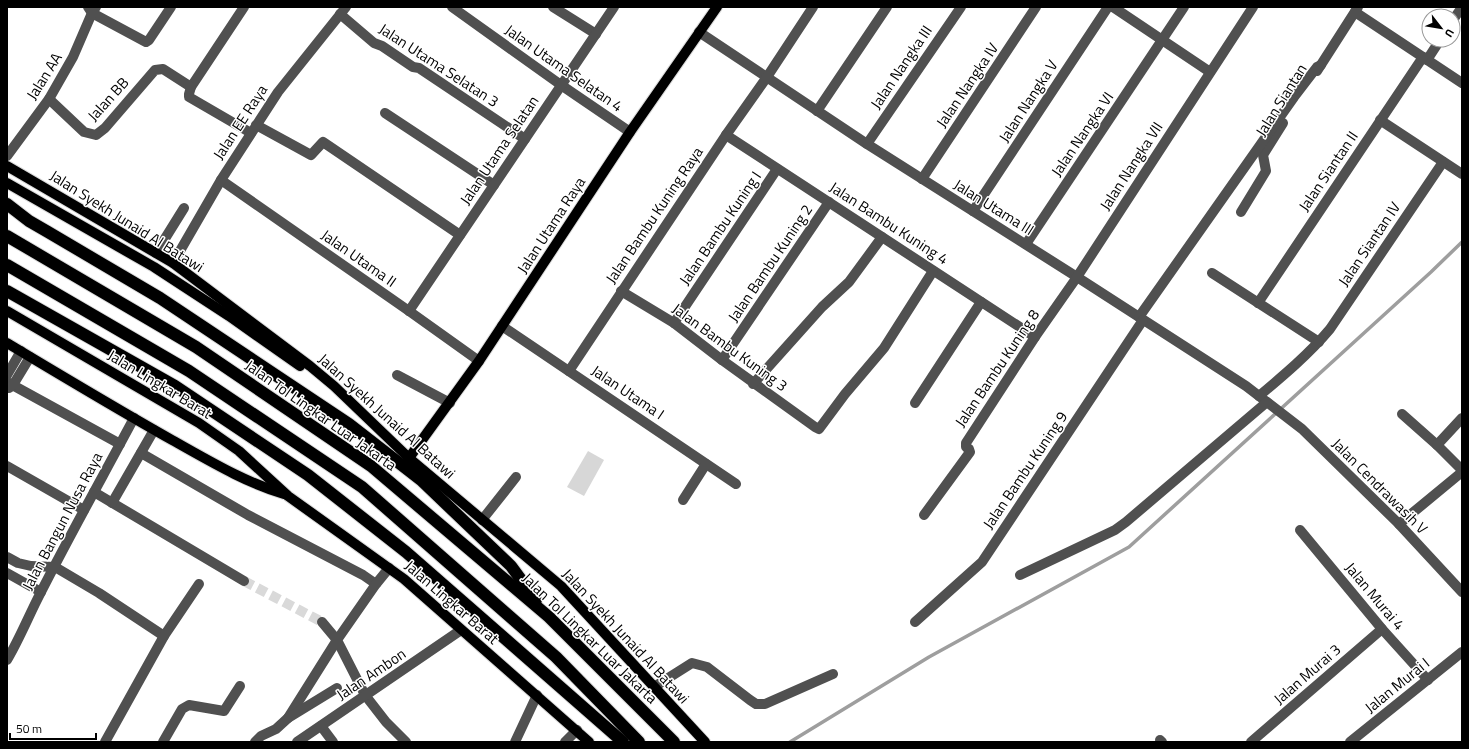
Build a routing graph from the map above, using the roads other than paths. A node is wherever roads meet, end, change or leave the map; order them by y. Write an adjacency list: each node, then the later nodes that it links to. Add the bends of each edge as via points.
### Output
1 (171, 7): 15 (street, via 146,42)
2 (244, 7): 28 (street)
3 (452, 7): 27 (street, Jalan Utama Selatan 4)
4 (553, 7): 19 (street)
5 (614, 7): 19 (street, Jalan Utama Selatan)
6 (717, 7): 18 (main road, Jalan Utama Raya)
7 (813, 7): 25 (street, Jalan Bambu Kuning Raya)
8 (887, 7): 30 (street)
9 (961, 7): 37 (street, Jalan Nangka III)
10 (1036, 7): 43 (street, Jalan Nangka IV)
11 (1108, 7): 50 (street, Jalan Nangka V)
12 (1113, 7): 20 (street)
13 (1184, 7): 20 (street, Jalan Nangka VI)
14 (1253, 7): 24 (street, Jalan Nangka VII)
15 (92, 9): 29 (street, Jalan AA, via 73,57)
16 (1357, 10): 22 (street); 23 (street, Jalan Siantan)
17 (343, 11): 33 (street, Jalan EE Raya, via 278,92); 36 (street, Jalan Utama Selatan 3, via 374,43 413,67 419,68)
18 (699, 32): 25 (street, Jalan Utama III); 34 (main road, Jalan Utama Raya)
19 (596, 34): 27 (street, Jalan Utama Selatan)
20 (1162, 40): 24 (street); 55 (street, Jalan Nangka VI)
21 (1433, 48): 22 (street, Jalan Siantan II)
22 (1425, 58): 26 (street); 32 (street, Jalan Siantan II)
23 (1320, 65): 51 (street, Jalan Siantan, via 1263,155 1266,171); 68 (street, Jalan Bambu Kuning 9, via 1294,97)
24 (1210, 72): 61 (street, Jalan Nangka VII)
25 (767, 78): 30 (street, Jalan Utama III); 35 (street, Jalan Bambu Kuning Raya)
26 (1462, 83)
27 (561, 85): 34 (street, Jalan Utama Selatan 4); 36 (street, Jalan Utama Selatan)
28 (192, 88): 29 (street, Jalan BB, via 163,69 155,70 96,135 84,132); 33 (street, via 189,97)
29 (49, 99): 38 (street, Jalan AA)
30 (817, 111): 37 (street, Jalan Utama III)
31 (385, 113): 46 (street)
32 (1380, 120): 39 (street); 65 (street, Jalan Siantan II)
33 (253, 129): 44 (street, Jalan EE Raya); 52 (street, via 310,155 323,142)
34 (630, 132): 70 (main road, Jalan Utama Raya)
35 (726, 135): 41 (street, Jalan Bambu Kuning 4); 63 (street, Jalan Bambu Kuning Raya)
36 (525, 139): 46 (street, Jalan Utama Selatan)
37 (867, 144): 43 (street, Jalan Utama III)
38 (7, 156)
39 (1443, 162): 42 (street); 72 (street, Jalan Siantan IV)
40 (7, 166): 56 (main road, Jalan Syekh Junaid Al Batawi)
41 (777, 168): 47 (street, Jalan Bambu Kuning 4); 69 (street, Jalan Bambu Kuning I)
42 (1462, 174)
43 (922, 179): 50 (street, Jalan Utama III)
44 (221, 180): 57 (street, Jalan EE Raya); 67 (street, Jalan Utama II)
45 (7, 183): 87 (main road, via 124,249 190,290)
46 (494, 185): 52 (street, Jalan Utama Selatan)
47 (829, 202): 54 (street, Jalan Bambu Kuning 4); 76 (street, Jalan Bambu Kuning 2)
48 (7, 204): 120 (highway, via 29,221 160,298 349,424 421,480 511,566)
49 (184, 208): 56 (street)
50 (974, 211): 55 (street, Jalan Utama III)
51 (1241, 212)
52 (460, 235): 67 (street, Jalan Utama Selatan)
53 (7, 236): 120 (highway, Jalan Tol Lingkar Luar Jakarta, via 196,347 371,466)
54 (882, 237): 59 (street, Jalan Bambu Kuning 4); 81 (street, via 849,282 822,307)
55 (1026, 244): 61 (street, Jalan Utama III)
56 (156, 252): 57 (main road, Jalan Syekh Junaid Al Batawi)
57 (173, 263): 87 (main road, Jalan Syekh Junaid Al Batawi, via 310,366)
58 (7, 265): 149 (highway, via 189,371 362,487 556,656)
59 (933, 271): 64 (street, Jalan Bambu Kuning 4); 81 (street, Jalan Bambu Kuning 3, via 884,348 819,429)
60 (1212, 273): 65 (street)
61 (1077, 277): 68 (street, Jalan Utama III); 71 (street, Jalan Bambu Kuning 8)
62 (7, 291): 148 (highway, via 176,386 308,475 406,552)
63 (621, 291): 69 (street, Jalan Bambu Kuning 3); 78 (street, Jalan Bambu Kuning Raya)
64 (981, 302): 71 (street, Jalan Bambu Kuning 4); 85 (street)
65 (1258, 302): 72 (street)
66 (7, 311): 102 (main road, Jalan Lingkar Barat, via 199,423 239,452)
67 (409, 311): 77 (street, Jalan Utama II)
68 (1141, 319): 83 (street, Jalan Utama III); 122 (street, Jalan Bambu Kuning 9, via 982,562)
69 (674, 323): 76 (street, Jalan Bambu Kuning 3)
70 (502, 326): 77 (main road, Jalan Utama Raya); 78 (street, Jalan Utama I)
71 (1035, 337): 106 (street, Jalan Bambu Kuning 8, via 966,443 970,452)
72 (1319, 342): 83 (street, Jalan Siantan IV)
73 (7, 343): 74 (main road, Jalan Lingkar Barat)
74 (20, 351): 75 (main road, Jalan Lingkar Barat); 79 (street)
75 (30, 357): 82 (street); 89 (main road, Jalan Lingkar Barat)
76 (722, 360): 81 (street, Jalan Bambu Kuning 3)
77 (479, 361): 84 (main road, Jalan Utama Raya)
78 (569, 371): 96 (street, Jalan Utama I)
79 (7, 375)
80 (397, 375): 84 (street)
81 (753, 384)
82 (9, 386): 92 (street)
83 (1259, 396): 86 (street, Jalan Utama III)
84 (450, 403): 95 (main road, Jalan Utama Raya)
85 (915, 403)
86 (1270, 404): 108 (street, Jalan Cendrawasih V, via 1302,429); 114 (street, via 1115,530)
87 (364, 414): 95 (main road, Jalan Syekh Junaid Al Batawi)
88 (1402, 414): 93 (street)
89 (134, 418): 91 (main road, Jalan Lingkar Barat); 92 (street, Jalan Bangun Nusa Raya)
90 (1462, 418): 93 (street)
91 (154, 430): 94 (street); 102 (main road, Jalan Lingkar Barat, via 260,487)
92 (120, 444): 101 (street, Jalan Bangun Nusa Raya)
93 (1437, 445): 98 (street)
94 (141, 452): 104 (street); 117 (street, via 248,515 364,575)
95 (409, 458): 107 (main road, Jalan Syekh Junaid Al Batawi)
96 (706, 464): 100 (street, Jalan Utama I); 103 (street)
97 (7, 466): 105 (street)
98 (1462, 471): 108 (street)
99 (516, 477): 107 (street)
100 (736, 484)
101 (94, 492): 104 (street); 105 (street, Jalan Bangun Nusa Raya)
102 (288, 496): 112 (main road, Jalan Lingkar Barat)
103 (682, 500)
104 (112, 503): 115 (street)
105 (84, 510): 111 (street, Jalan Bangun Nusa Raya)
106 (924, 515)
107 (482, 520): 132 (main road, Jalan Syekh Junaid Al Batawi, via 561,586)
108 (1399, 524): 119 (street, Jalan Cendrawasih V)
109 (1300, 530): 123 (street, Jalan Murai 4)
110 (7, 557): 111 (street, via 25,565)
111 (54, 567): 118 (street, Jalan Bangun Nusa Raya); 125 (street)
112 (389, 568): 117 (street); 124 (main road, Jalan Lingkar Barat)
113 (7, 573): 118 (street)
114 (1020, 575)
115 (244, 581)
116 (199, 584): 125 (street)
117 (376, 584): 126 (street)
118 (41, 592): 128 (street, Jalan Bangun Nusa Raya)
119 (1462, 592)
120 (549, 617): 150 (highway, Jalan Tol Lingkar Luar Jakarta)
121 (322, 622): 126 (street)
122 (915, 622)
123 (1382, 629): 130 (street, Jalan Murai 4); 152 (street, Jalan Murai 3)
124 (461, 630): 134 (street, Jalan Ambon); 135 (main road, Jalan Lingkar Barat)
125 (164, 636): 139 (street)
126 (337, 640): 134 (street); 136 (street)
127 (1462, 652): 130 (street, Jalan Murai I)
128 (7, 660)
129 (833, 674): 132 (street, via 764,704 756,704 707,667 692,663)
130 (1428, 680): 153 (street, Jalan Murai I)
131 (240, 686): 140 (street, via 224,711 189,705 182,709)
132 (654, 687): 151 (main road, Jalan Syekh Junaid Al Batawi)
133 (337, 688): 136 (street)
134 (365, 695): 137 (street, Jalan Ambon); 144 (street)
135 (537, 696): 138 (main road, Jalan Lingkar Barat); 145 (street)
136 (288, 718): 141 (street)
137 (321, 726): 142 (street, Jalan Ambon); 143 (street)
138 (577, 730): 146 (street); 147 (main road, Jalan Lingkar Barat)
139 (105, 742)
140 (163, 742)
141 (255, 742)
142 (297, 742)
143 (333, 742)
144 (406, 742)
145 (515, 742)
146 (564, 742)
147 (589, 742)
148 (623, 742)
149 (638, 742)
150 (674, 742)
151 (705, 742)
152 (1251, 742)
153 (1350, 742)

